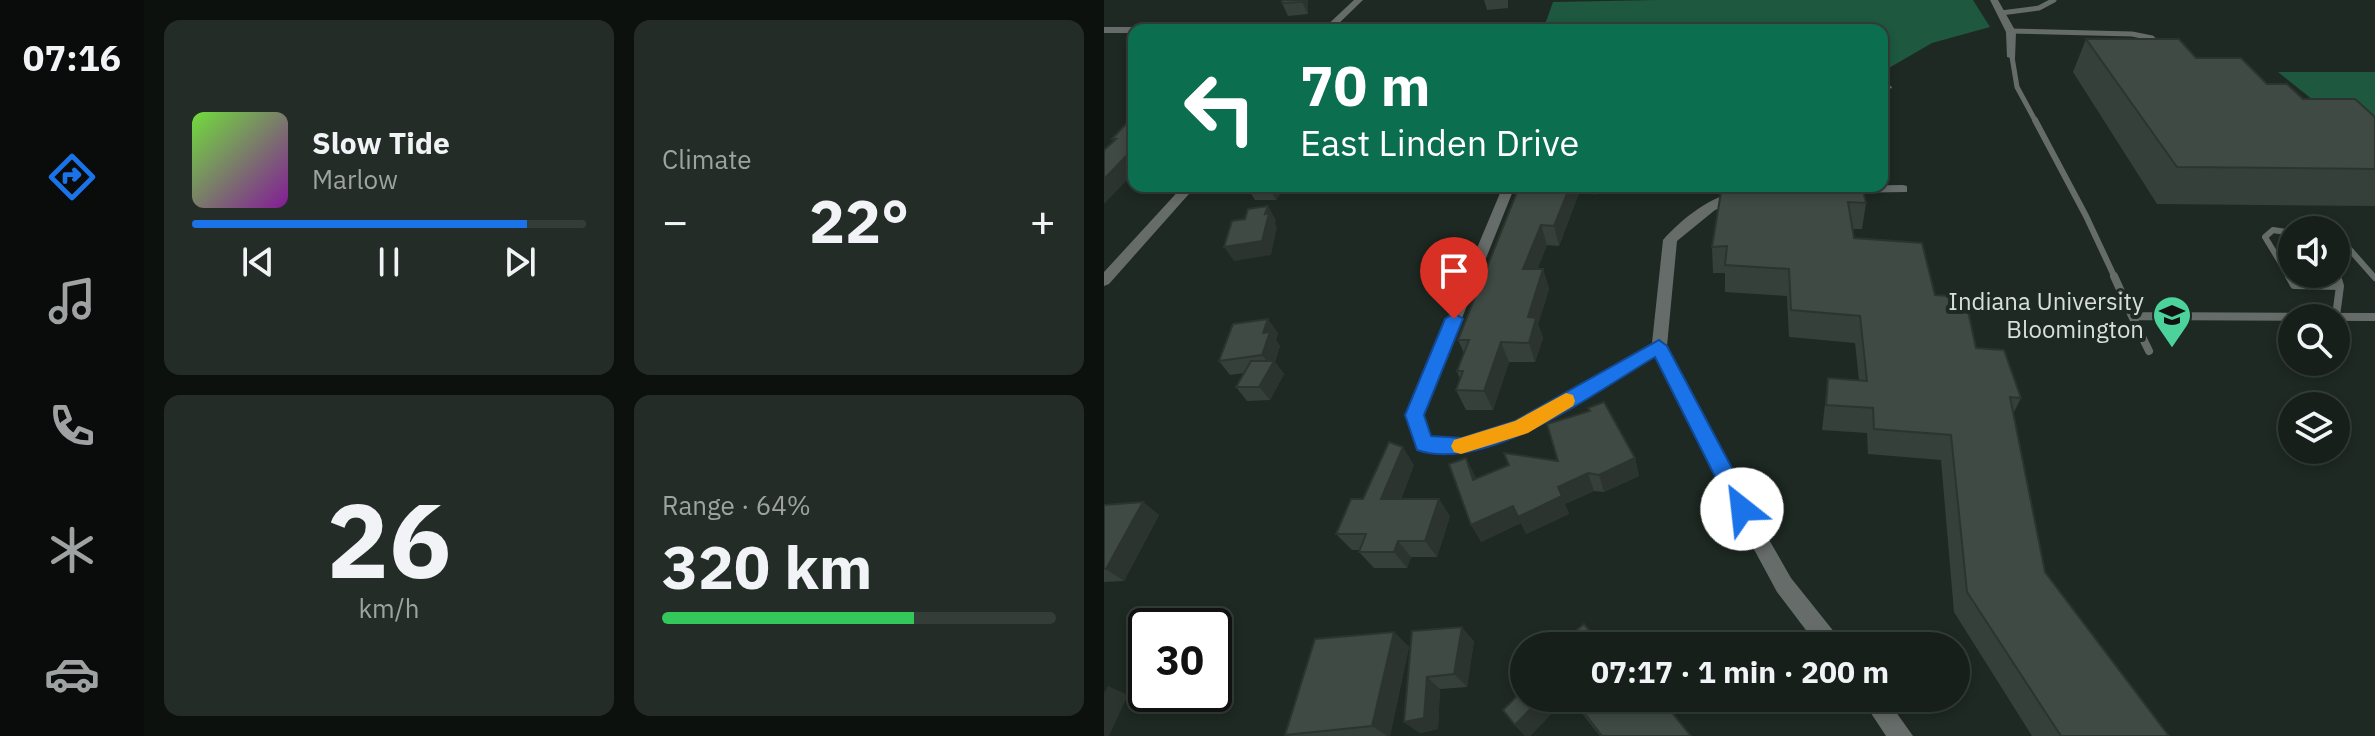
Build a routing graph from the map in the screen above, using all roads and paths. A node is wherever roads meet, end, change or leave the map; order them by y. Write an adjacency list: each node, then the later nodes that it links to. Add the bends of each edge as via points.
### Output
1 (1359, 0): 5 (street)
2 (1994, 0): 4 (street)
3 (2054, 0): 4 (lane, via 2039,8)
4 (2001, 13): 8 (street)
5 (1333, 24)
6 (1104, 30): 7 (street)
7 (1128, 30)
8 (2010, 31): 9 (lane, via 2132,34 2152,38); 10 (street)
9 (2164, 52)
10 (2012, 57): 23 (lane, via 2017,87)
11 (1888, 189): 12 (street)
12 (1903, 189)
13 (1185, 192): 22 (street)
14 (1507, 192): 27 (street, via 1415,415 1424,444 1462,446 1521,427)
15 (1754, 193): 27 (street, via 1705,208 1670,240)
16 (2278, 231): 18 (lane, via 2265,237)
17 (2350, 250): 20 (lane)
18 (2278, 259)
19 (2375, 262): 20 (lane)
20 (2365, 267): 21 (lane)
21 (2375, 278)
22 (1104, 281)
23 (2132, 316): 25 (lane); 28 (lane)
24 (2350, 316): 26 (lane)
25 (2278, 317)
26 (2375, 317)
27 (1659, 346): 29 (street, via 1784,585)
28 (2149, 351)
29 (1820, 632)
30 (1883, 712): 31 (street)
31 (1901, 736)

